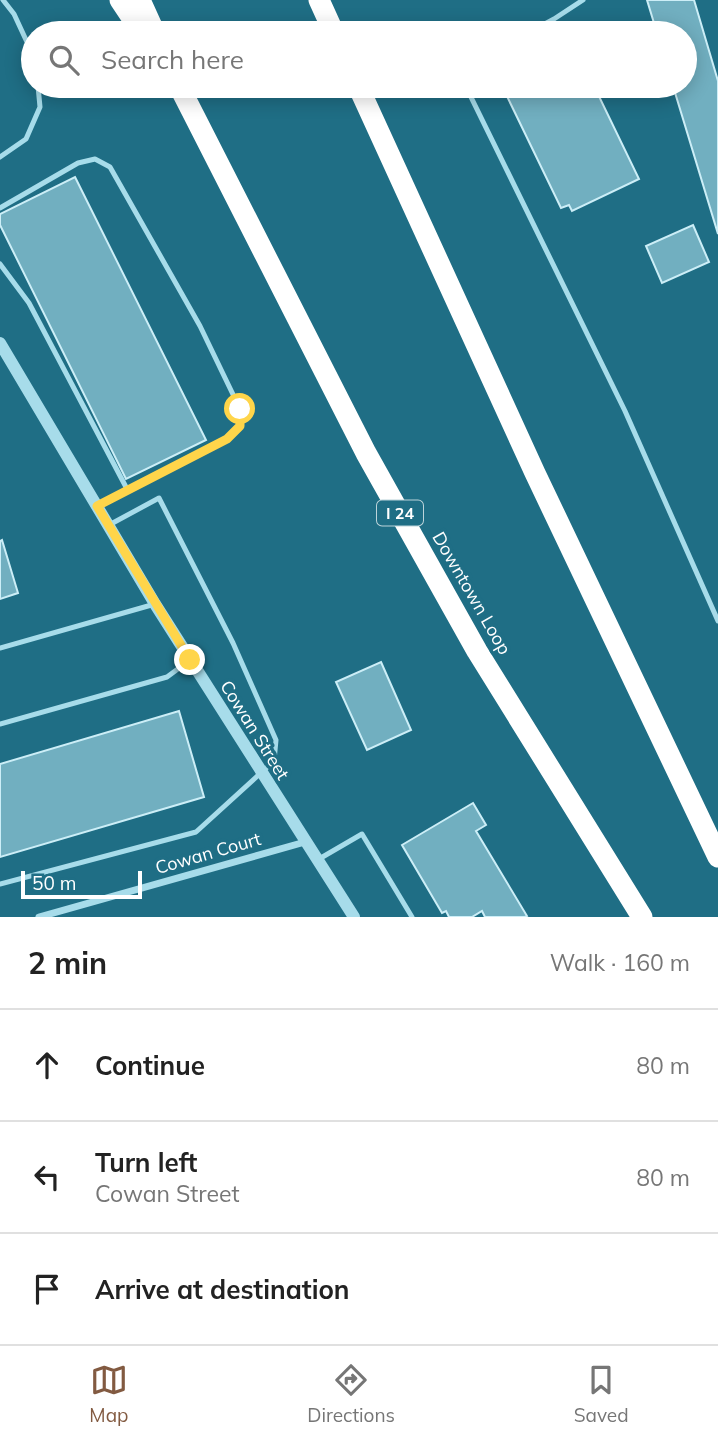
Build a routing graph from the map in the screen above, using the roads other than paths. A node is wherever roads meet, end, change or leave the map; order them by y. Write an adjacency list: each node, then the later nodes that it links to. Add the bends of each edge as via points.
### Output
1 (3, 0): 10 (lane)
2 (120, 0): 6 (highway)
3 (140, 0): 7 (highway)
4 (319, 0): 8 (highway)
5 (583, 0): 9 (lane)
6 (134, 21)
7 (150, 21)
8 (329, 21)
9 (550, 21)
10 (21, 28)
11 (39, 98): 15 (lane, via 40,107 26,139)
12 (184, 98): 35 (highway, Downtown Loop / I 24, via 366,453 477,651)
13 (364, 98): 29 (highway)
14 (471, 98): 23 (lane, via 625,411)
15 (1, 156)
16 (0, 208): 19 (lane, via 78,163 95,159 110,167 200,327 240,409 240,426 227,439)
17 (0, 264): 19 (lane, via 29,303)
18 (0, 343): 20 (street, Cowan Street)
19 (127, 489): 20 (lane)
20 (97, 506): 21 (street, Cowan Street)
21 (108, 526): 22 (street, Cowan Street); 27 (lane, via 159,498 233,643 276,740 274,761)
22 (155, 604): 24 (lane); 25 (street, Cowan Street)
23 (718, 621)
24 (0, 648)
25 (190, 660): 26 (lane, via 167,677); 27 (street, Cowan Street)
26 (0, 724)
27 (261, 773): 28 (street, Cowan Street); 31 (lane, via 196,832)
28 (305, 842): 30 (street, Cowan Street); 32 (street, Cowan Court)
29 (718, 857)
30 (317, 860): 33 (street, Cowan Street); 34 (lane, via 362,834)
31 (0, 884)
32 (39, 917)
33 (354, 917)
34 (412, 917)
35 (642, 917)

